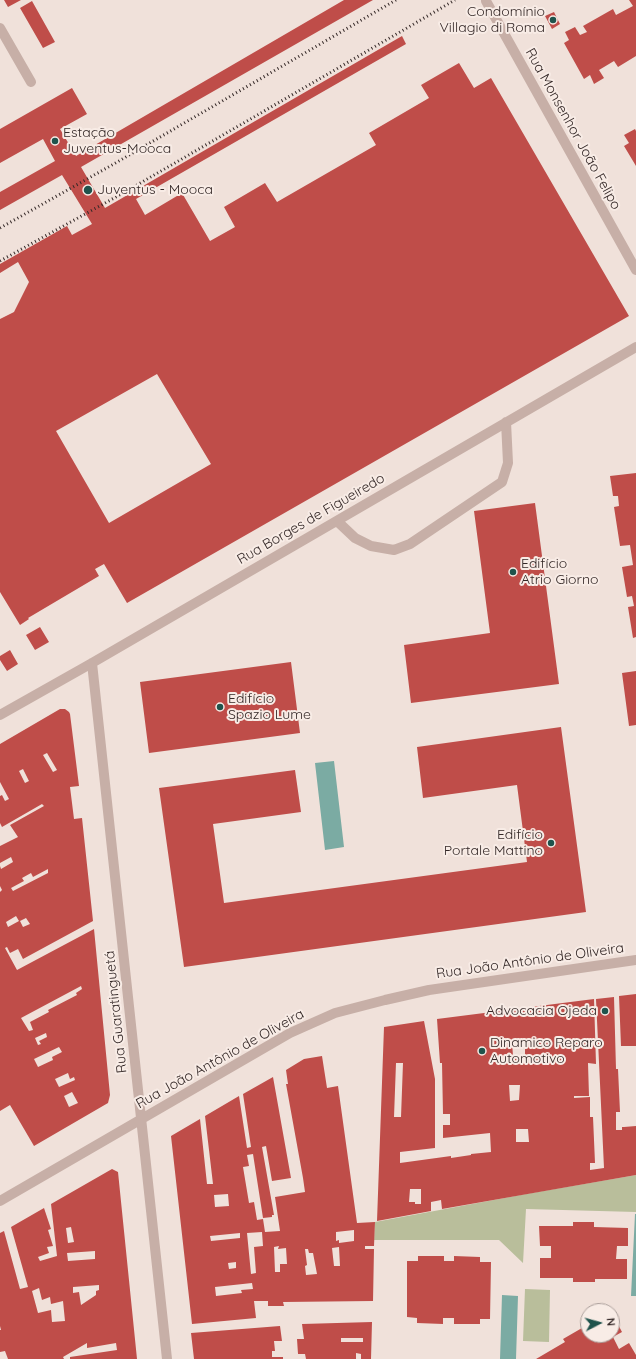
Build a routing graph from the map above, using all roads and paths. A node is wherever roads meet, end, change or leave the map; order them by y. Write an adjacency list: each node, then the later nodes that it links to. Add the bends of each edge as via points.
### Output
1 (486, 1): 4 (street, Rua Monsenhor João Felipo)
2 (0, 28): 3 (street)
3 (31, 82)
4 (636, 270)
5 (636, 347): 6 (street, Rua Borges de Figueiredo)
6 (506, 422): 7 (street, Rua Borges de Figueiredo); 7 (street, via 508,463 502,482 410,544 394,550 371,546 355,538)
7 (337, 521): 8 (street, Rua Borges de Figueiredo)
8 (92, 663): 9 (street, Rua Borges de Figueiredo); 11 (street, Rua Guaratinguetá)
9 (0, 715)
10 (636, 960): 11 (street, Rua João Antônio de Oliveira, via 430,990 335,1013 290,1033)
11 (141, 1118): 12 (street, Rua João Antônio de Oliveira); 13 (street, Rua Guaratinguetá)
12 (0, 1201)
13 (167, 1359)

